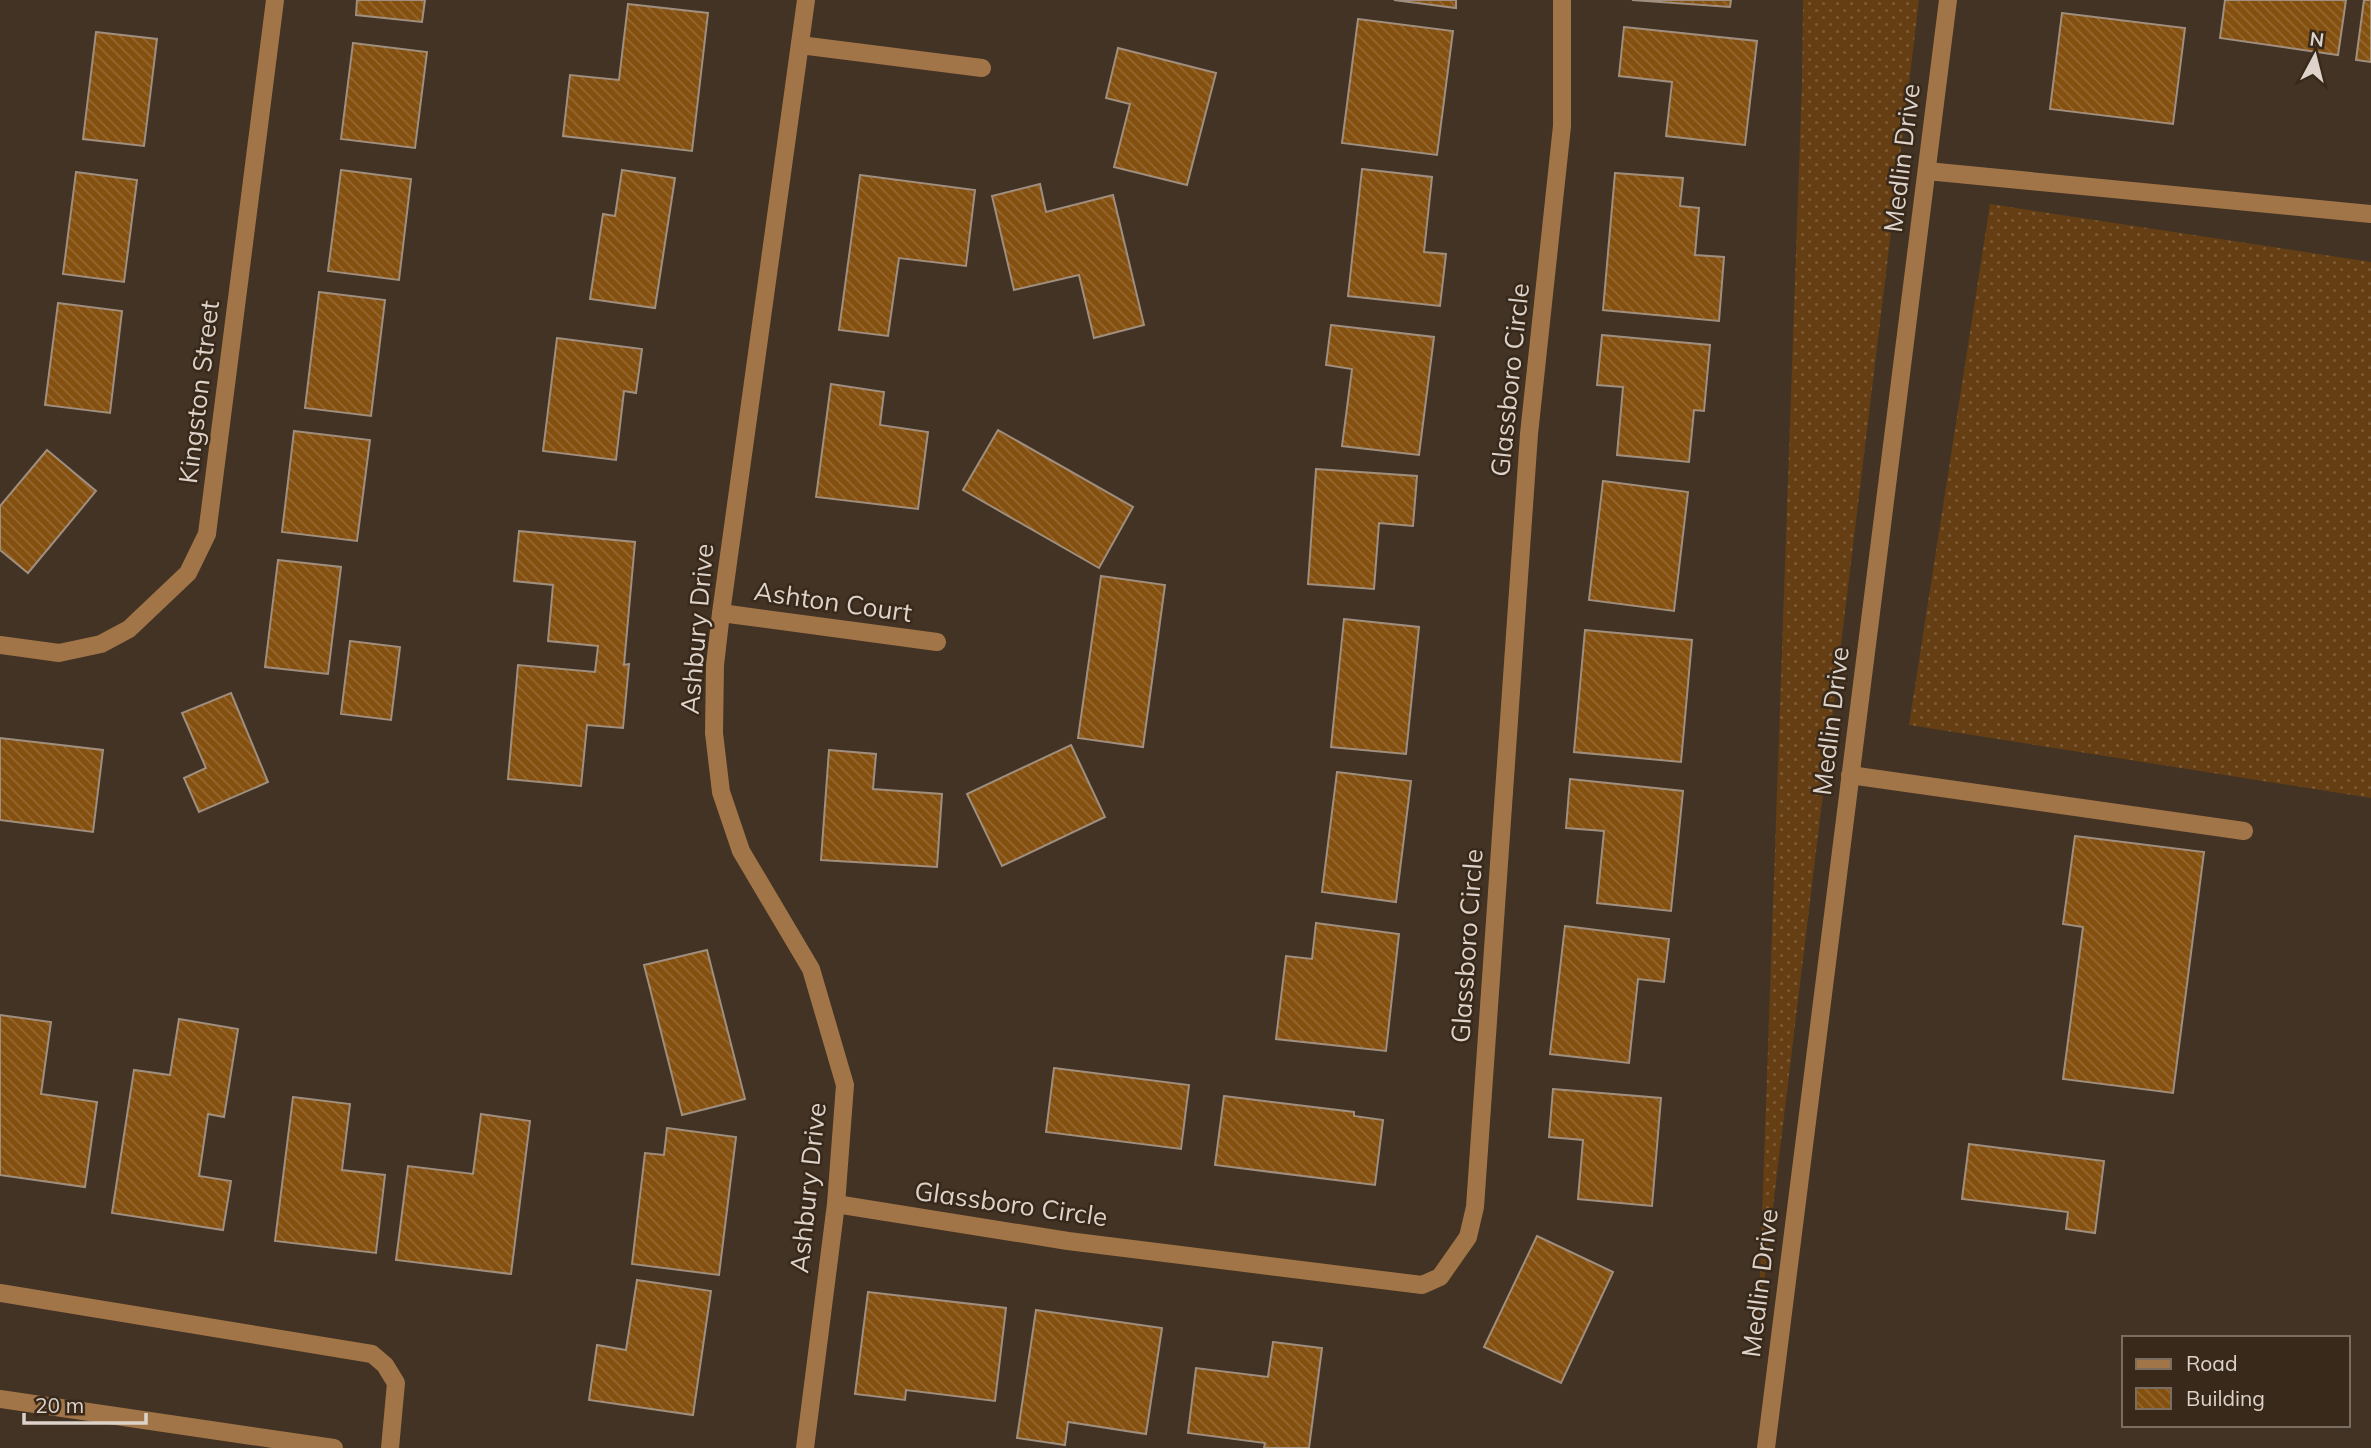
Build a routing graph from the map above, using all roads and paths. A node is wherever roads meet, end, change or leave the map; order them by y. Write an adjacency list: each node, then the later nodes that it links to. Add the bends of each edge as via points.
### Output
1 (275, 0): 11 (street, Kingston Street, via 207,534 188,573 129,629 101,644 59,653)
2 (806, 0): 5 (street, Ashbury Drive)
3 (1562, 0): 14 (street, Glassboro Circle, via 1562,126 1529,434 1475,1207 1468,1237 1440,1276 1422,1285 1068,1241)
4 (1948, 0): 7 (street, Medlin Drive)
5 (800, 45): 6 (street); 9 (street, Ashbury Drive)
6 (982, 68)
7 (1927, 171): 8 (street); 12 (street, Medlin Drive)
8 (2371, 214)
9 (721, 613): 10 (street, Ashton Court); 14 (street, Ashbury Drive, via 714,733 721,792 741,851 811,969 845,1085)
10 (937, 642)
11 (0, 645)
12 (1850, 775): 13 (street); 20 (street, Medlin Drive)
13 (2244, 831)
14 (836, 1205): 19 (street, Ashbury Drive)
15 (0, 1293): 18 (street, via 372,1354 396,1383)
16 (0, 1399): 17 (street)
17 (330, 1448)
18 (390, 1448)
19 (805, 1448)
20 (1766, 1448)

